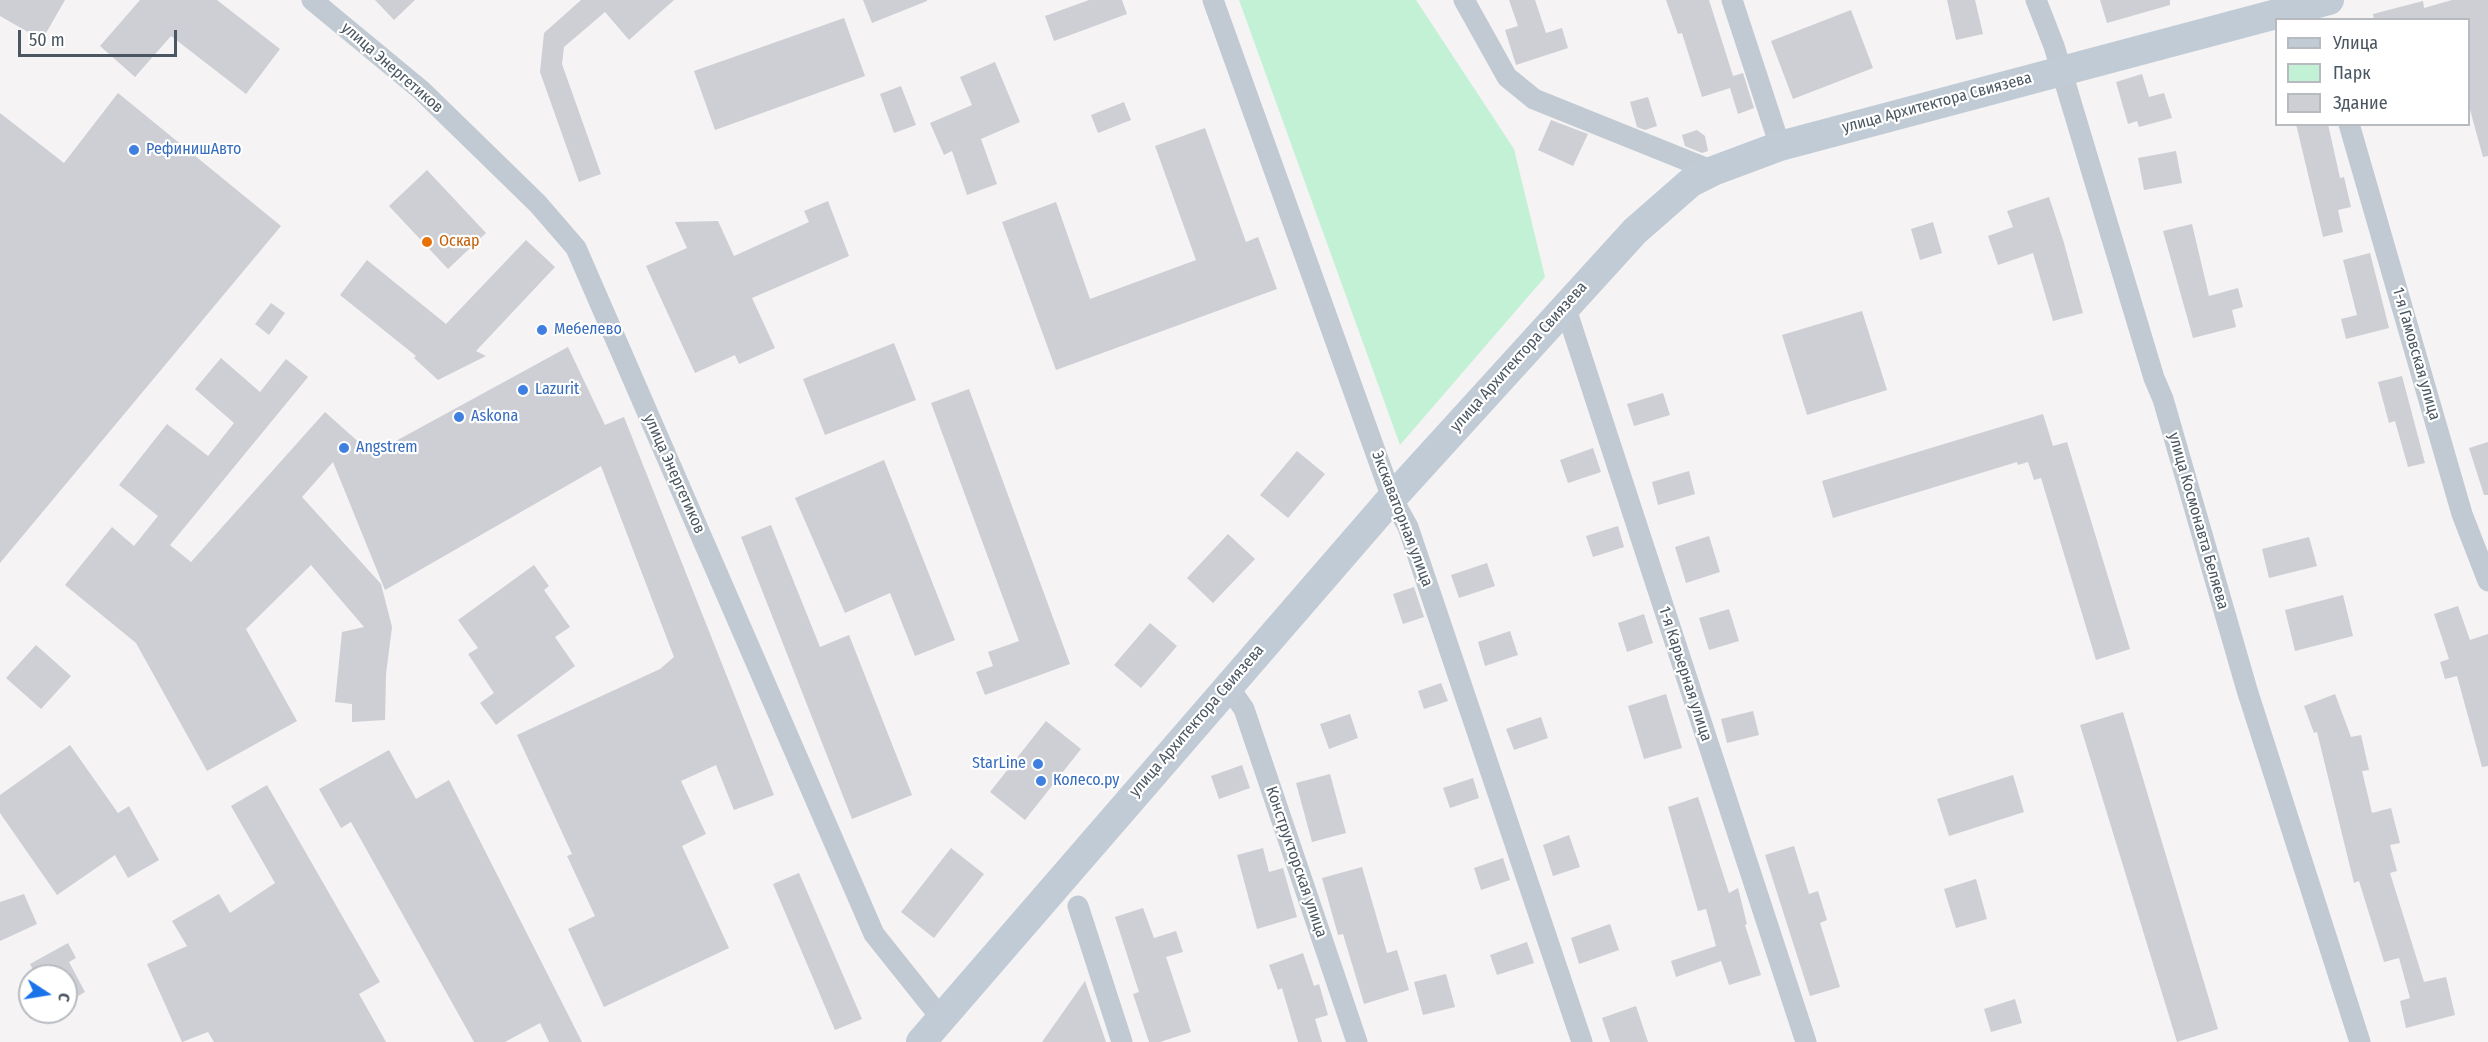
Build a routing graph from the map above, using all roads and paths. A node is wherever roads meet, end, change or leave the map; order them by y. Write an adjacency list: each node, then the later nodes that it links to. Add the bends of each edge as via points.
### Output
1 (312, 0): 16 (street, улица Энергетиков, via 421,90 538,204 576,249 874,934)
2 (1213, 0): 12 (street, Экскаваторная улица)
3 (1464, 0): 10 (street, via 1507,77 1534,99)
4 (1732, 0): 9 (street)
5 (2036, 0): 7 (street, улица Космонавта Беляева)
6 (2319, 6): 7 (main road, улица Архитектора Свиязева)
7 (2060, 70): 9 (main road, улица Архитектора Свиязева); 22 (street, улица Космонавта Беляева, via 2166,408 2247,690)
8 (2350, 126): 13 (street, 1-я Гамовская улица, via 2462,514)
9 (1780, 146): 10 (main road, улица Архитектора Свиязева)
10 (1713, 171): 11 (main road, улица Архитектора Свиязева, via 1691,182 1635,231)
11 (1565, 306): 12 (main road, улица Архитектора Свиязева); 21 (street, 1-я Карьерная улица)
12 (1392, 498): 14 (main road, улица Архитектора Свиязева); 20 (street, Экскаваторная улица, via 1408,526)
13 (2488, 581)
14 (1228, 686): 16 (main road, улица Архитектора Свиязева); 19 (street, Конструкторская улица, via 1244,709)
15 (1078, 906): 18 (street)
16 (941, 1018): 17 (main road, улица Архитектора Свиязева)
17 (921, 1042)
18 (1122, 1042)
19 (1357, 1042)
20 (1582, 1042)
21 (1806, 1042)
22 (2360, 1042)

